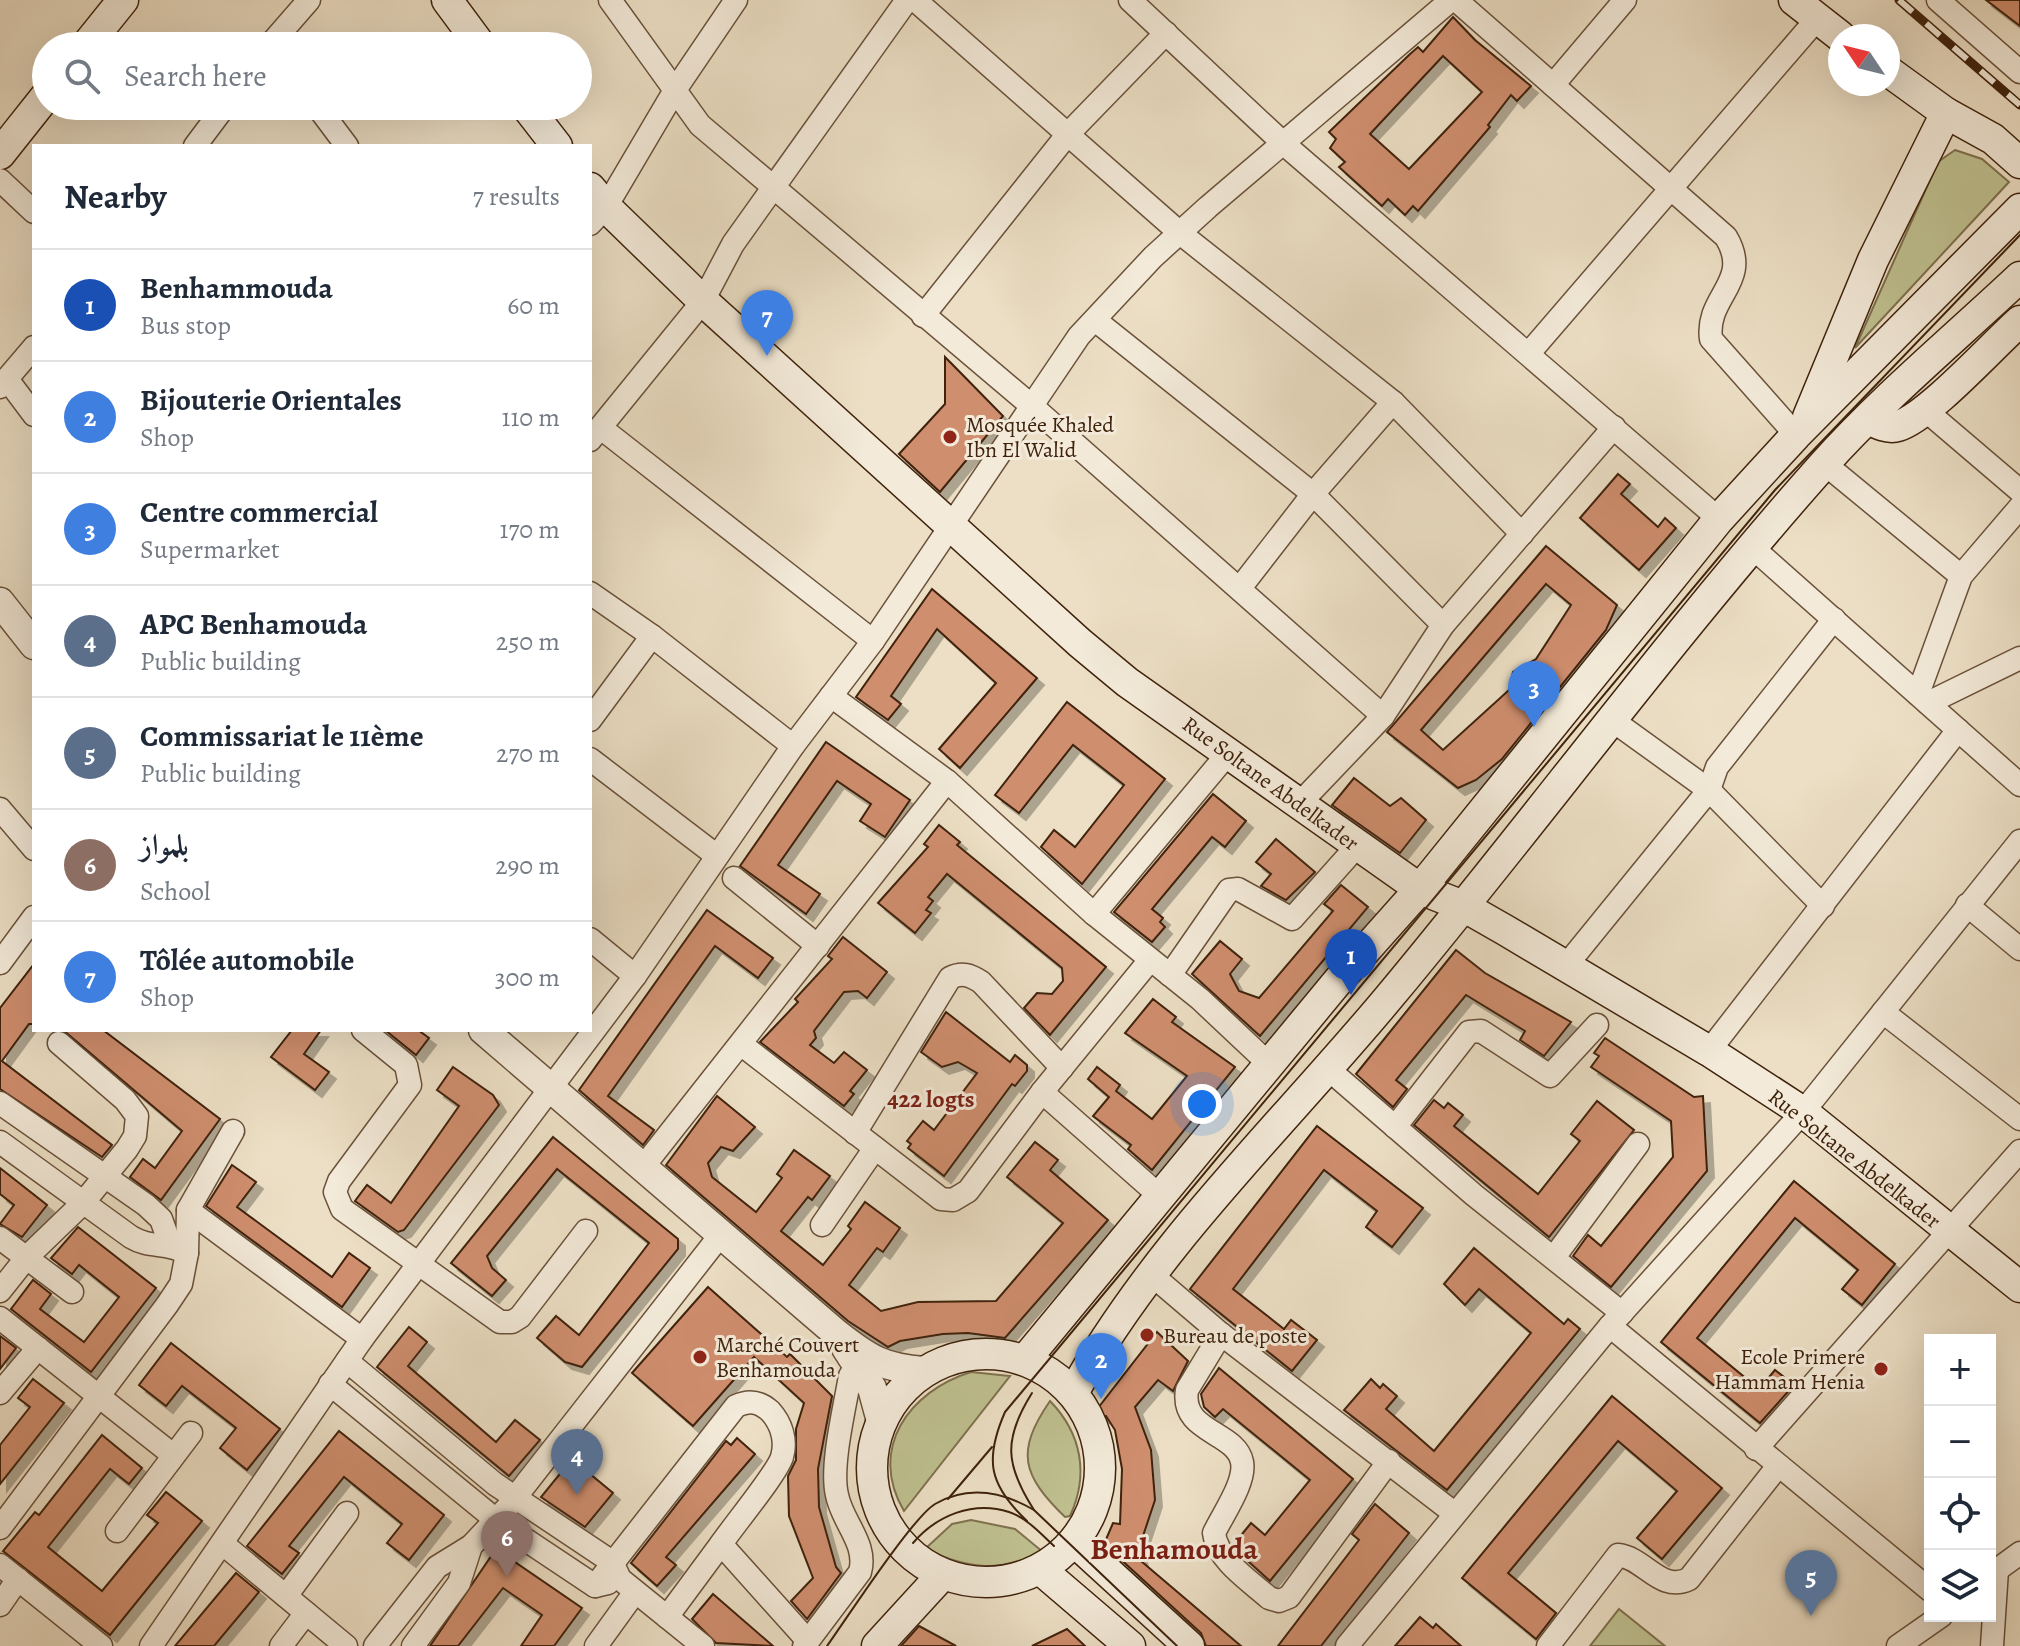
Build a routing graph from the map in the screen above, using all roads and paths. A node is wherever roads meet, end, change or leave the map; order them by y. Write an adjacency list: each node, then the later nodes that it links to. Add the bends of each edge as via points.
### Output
1 (123, 0): 13 (main road)
2 (309, 0): 14 (street)
3 (447, 0): 15 (main road)
4 (610, 0): 20 (street)
5 (736, 0): 20 (street)
6 (907, 0): 35 (street)
7 (915, 0): 26 (street)
8 (1454, 0): 19 (street); 30 (street)
9 (1625, 0): 19 (street)
10 (1942, 1): 17 (street)
11 (1135, 2): 16 (street)
12 (1817, 18): 34 (street)
13 (97, 32)
14 (282, 32)
15 (471, 32)
16 (1166, 33): 26 (street); 30 (street)
17 (2020, 72)
18 (1900, 80): 21 (main road)
19 (1553, 85): 34 (street)
20 (675, 90): 35 (street, via 700,125); 36 (street)
21 (1946, 113): 32 (main road, via 1993,139); 54 (main road, via 1873,260)
22 (32, 114): 31 (main road)
23 (214, 120): 27 (street)
24 (328, 120): 28 (street)
25 (537, 120): 29 (main road)
26 (1067, 135): 39 (street); 42 (street)
27 (196, 144)
28 (346, 144)
29 (555, 144)
30 (1284, 144): 39 (street); 46 (street)
31 (0, 154)
32 (2020, 163)
33 (0, 180): 38 (street)
34 (1669, 187): 46 (street); 54 (street, via 1726,237 1734,251 1731,283 1711,315 1711,339)
35 (775, 190): 41 (street, via 733,244); 42 (street)
36 (595, 206): 41 (main road, Rue Soltane Abdelkader)
37 (2020, 209): 54 (main road)
38 (32, 210)
39 (1180, 233): 43 (street); 48 (street)
40 (2020, 277): 52 (main road)
41 (703, 301): 55 (street); 61 (main road, Rue Soltane Abdelkader)
42 (923, 316): 49 (street)
43 (1095, 320): 49 (street); 58 (street)
44 (2020, 321): 50 (main road)
45 (32, 349): 47 (street)
46 (1529, 353): 53 (street)
47 (4, 383): 51 (street)
48 (1393, 402): 58 (street); 62 (street)
49 (1033, 407): 61 (street); 65 (street)
50 (1924, 409): 52 (main road, via 1898,427); 57 (street)
51 (32, 413)
52 (1869, 419): 56 (main road)
53 (1614, 427): 60 (street); 62 (street)
54 (1800, 431): 60 (main road)
55 (596, 434): 71 (street)
56 (1825, 464): 63 (main road); 64 (street)
57 (2020, 491)
58 (1313, 494): 65 (street); 69 (street)
59 (2020, 507): 64 (street)
60 (1719, 519): 93 (main road)
61 (951, 524): 71 (street); 81 (main road, Rue Soltane Abdelkader, via 1127,682)
62 (1522, 534): 69 (street)
63 (1753, 548): 68 (street); 78 (main road)
64 (1961, 576): 75 (street)
65 (1240, 588): 76 (street)
66 (592, 594): 70 (street)
67 (0, 602): 72 (street)
68 (1834, 619): 75 (street); 85 (street, via 1717,767)
69 (1443, 625): 76 (street)
70 (652, 636): 77 (street); 80 (street)
71 (873, 641): 74 (street)
72 (32, 642)
73 (2020, 658): 75 (street)
74 (831, 696): 80 (street); 83 (street)
75 (1923, 699): 79 (street)
76 (1383, 716): 86 (street)
77 (592, 717)
78 (1612, 720): 85 (street); 95 (main road)
79 (1958, 730): 84 (street); 96 (street)
80 (793, 746): 91 (street)
81 (1230, 751): 86 (main road, Rue Soltane Abdelkader); 97 (street)
82 (592, 761): 91 (street)
83 (947, 781): 97 (street); 100 (street)
84 (2020, 785)
85 (1709, 790): 96 (street); 104 (street)
86 (1300, 803): 89 (main road, Rue Soltane Abdelkader)
87 (0, 809): 90 (street)
88 (2020, 841): 94 (street)
89 (1358, 845): 93 (main road, Rue Soltane Abdelkader); 105 (street, via 1292,919 1233,888)
90 (32, 847)
91 (717, 856): 106 (street)
92 (734, 878): 100 (street)
93 (1420, 889): 95 (main road, Rue Soltane Abdelkader); 114 (main road)
94 (1967, 905): 101 (street); 107 (street)
95 (1463, 906): 104 (main road, Rue Soltane Abdelkader); 116 (main road)
96 (1823, 906): 113 (street)
97 (1094, 914): 102 (street)
98 (32, 920): 103 (street)
99 (592, 941): 106 (street)
100 (818, 946): 112 (street)
101 (2020, 949)
102 (1150, 960): 105 (street); 115 (street)
103 (0, 963)
104 (1565, 967): 113 (main road, Rue Soltane Abdelkader)
105 (1170, 975): 114 (street)
106 (635, 976): 117 (street)
107 (1883, 1012): 120 (street); 121 (street)
108 (1597, 1025): 122 (street, via 1550,1076 1481,1031 1469,1032)
109 (365, 1032): 142 (street, via 406,1065 410,1085 339,1181 336,1199 342,1209)
110 (485, 1032): 117 (street)
111 (59, 1043): 130 (street, via 137,1116 135,1136)
112 (742, 1045): 124 (street); 129 (street)
113 (1709, 1051): 120 (main road, Rue Soltane Abdelkader)
114 (1269, 1064): 131 (main road)
115 (1062, 1068): 118 (street); 124 (street, via 981,982 958,974 950,978)
116 (1327, 1068): 122 (street); 143 (main road)
117 (550, 1087): 129 (street); 142 (street)
118 (1042, 1092): 127 (street, via 968,1191 953,1200 941,1199); 131 (street)
119 (0, 1103): 130 (street)
120 (1803, 1112): 135 (main road, Rue Soltane Abdelkader); 148 (street)
121 (2020, 1119)
122 (1395, 1127): 140 (street)
123 (233, 1131): 133 (street)
124 (855, 1133): 127 (street)
125 (0, 1142): 132 (street)
126 (1638, 1144): 140 (street)
127 (875, 1148): 134 (street)
128 (2020, 1151): 135 (street)
129 (643, 1167): 137 (street)
130 (102, 1178): 132 (street); 139 (street, via 161,1219)
131 (1161, 1197): 153 (main road)
132 (83, 1203): 139 (street, via 145,1245); 141 (street)
133 (188, 1210): 139 (street); 151 (street)
134 (822, 1225)
135 (1947, 1230): 144 (main road, Rue Soltane Abdelkader); 163 (street)
136 (586, 1231): 142 (street, via 512,1322 500,1322)
137 (722, 1233): 149 (street); 167 (street)
138 (0, 1238): 141 (street)
139 (179, 1248): 160 (street, via 181,1284)
140 (1555, 1256): 148 (street)
141 (27, 1257): 145 (street); 146 (street)
142 (418, 1265): 151 (street)
143 (1153, 1276): 150 (street); 159 (main road, via 1097,1350)
144 (2020, 1287)
145 (0, 1291)
146 (72, 1292)
147 (0, 1318): 152 (street)
148 (1616, 1320): 163 (street); 169 (street)
149 (837, 1334): 155 (street); 156 (street, via 871,1360)
150 (1221, 1334): 165 (street); 165 (street, via 1186,1399 1197,1421 1236,1451 1242,1462 1215,1542 1269,1598 1289,1597)
151 (362, 1339): 154 (street)
152 (38, 1348): 158 (street); 160 (street)
153 (1025, 1360): 156 (main road, via 991,1353 956,1357); 159 (main road)
154 (347, 1361): 157 (street); 167 (street)
155 (857, 1365): 161 (street, via 872,1388); 190 (street, via 850,1376 837,1454 836,1495 864,1558 860,1572)
156 (924, 1371): 161 (main road, via 899,1393)
157 (330, 1384): 170 (street); 174 (street)
158 (0, 1393)
159 (1073, 1393): 173 (main road, via 1090,1420 1100,1451 1094,1504)
160 (99, 1397): 164 (street); 171 (street)
161 (881, 1421): 181 (main road, via 872,1459 875,1499 900,1545)
162 (191, 1433): 164 (street)
163 (1756, 1449): 166 (street)
164 (173, 1455): 172 (street)
165 (1389, 1461): 169 (street)
166 (1778, 1466): 183 (street); 203 (street, via 1689,1579 1668,1583 1618,1555)
167 (514, 1496): 170 (street); 182 (street)
168 (347, 1513): 184 (street)
169 (1454, 1513): 202 (street)
170 (496, 1520): 176 (street); 182 (street, via 595,1586)
171 (0, 1528)
172 (117, 1531)
173 (1074, 1541): 178 (main road); 201 (main road)
174 (223, 1544): 184 (street); 192 (street)
175 (721, 1544): 182 (street, via 782,1458 784,1437 778,1420 763,1405 748,1401 736,1406); 187 (street); 190 (street)
176 (471, 1546): 195 (street, via 437,1567); 196 (street, via 459,1583)
177 (2020, 1553): 179 (street)
178 (1040, 1569): 181 (main road, via 1009,1581 975,1583); 200 (main road)
179 (1996, 1571)
180 (9, 1572): 185 (street); 191 (street)
181 (942, 1575): 199 (main road)
182 (622, 1578): 187 (street); 197 (street)
183 (1924, 1585)
184 (286, 1596): 186 (street)
185 (0, 1605)
186 (306, 1613): 193 (street); 194 (street)
187 (667, 1617): 198 (street)
188 (1932, 1622): 204 (street)
189 (1992, 1622): 205 (street)
190 (806, 1644)
191 (101, 1646)
192 (151, 1646)
193 (281, 1646)
194 (346, 1646)
195 (375, 1646)
196 (413, 1646)
197 (596, 1646)
198 (703, 1646)
199 (877, 1646)
200 (1130, 1646)
201 (1189, 1646)
202 (1347, 1646)
203 (1548, 1646)
204 (1898, 1646)
205 (1992, 1646)

